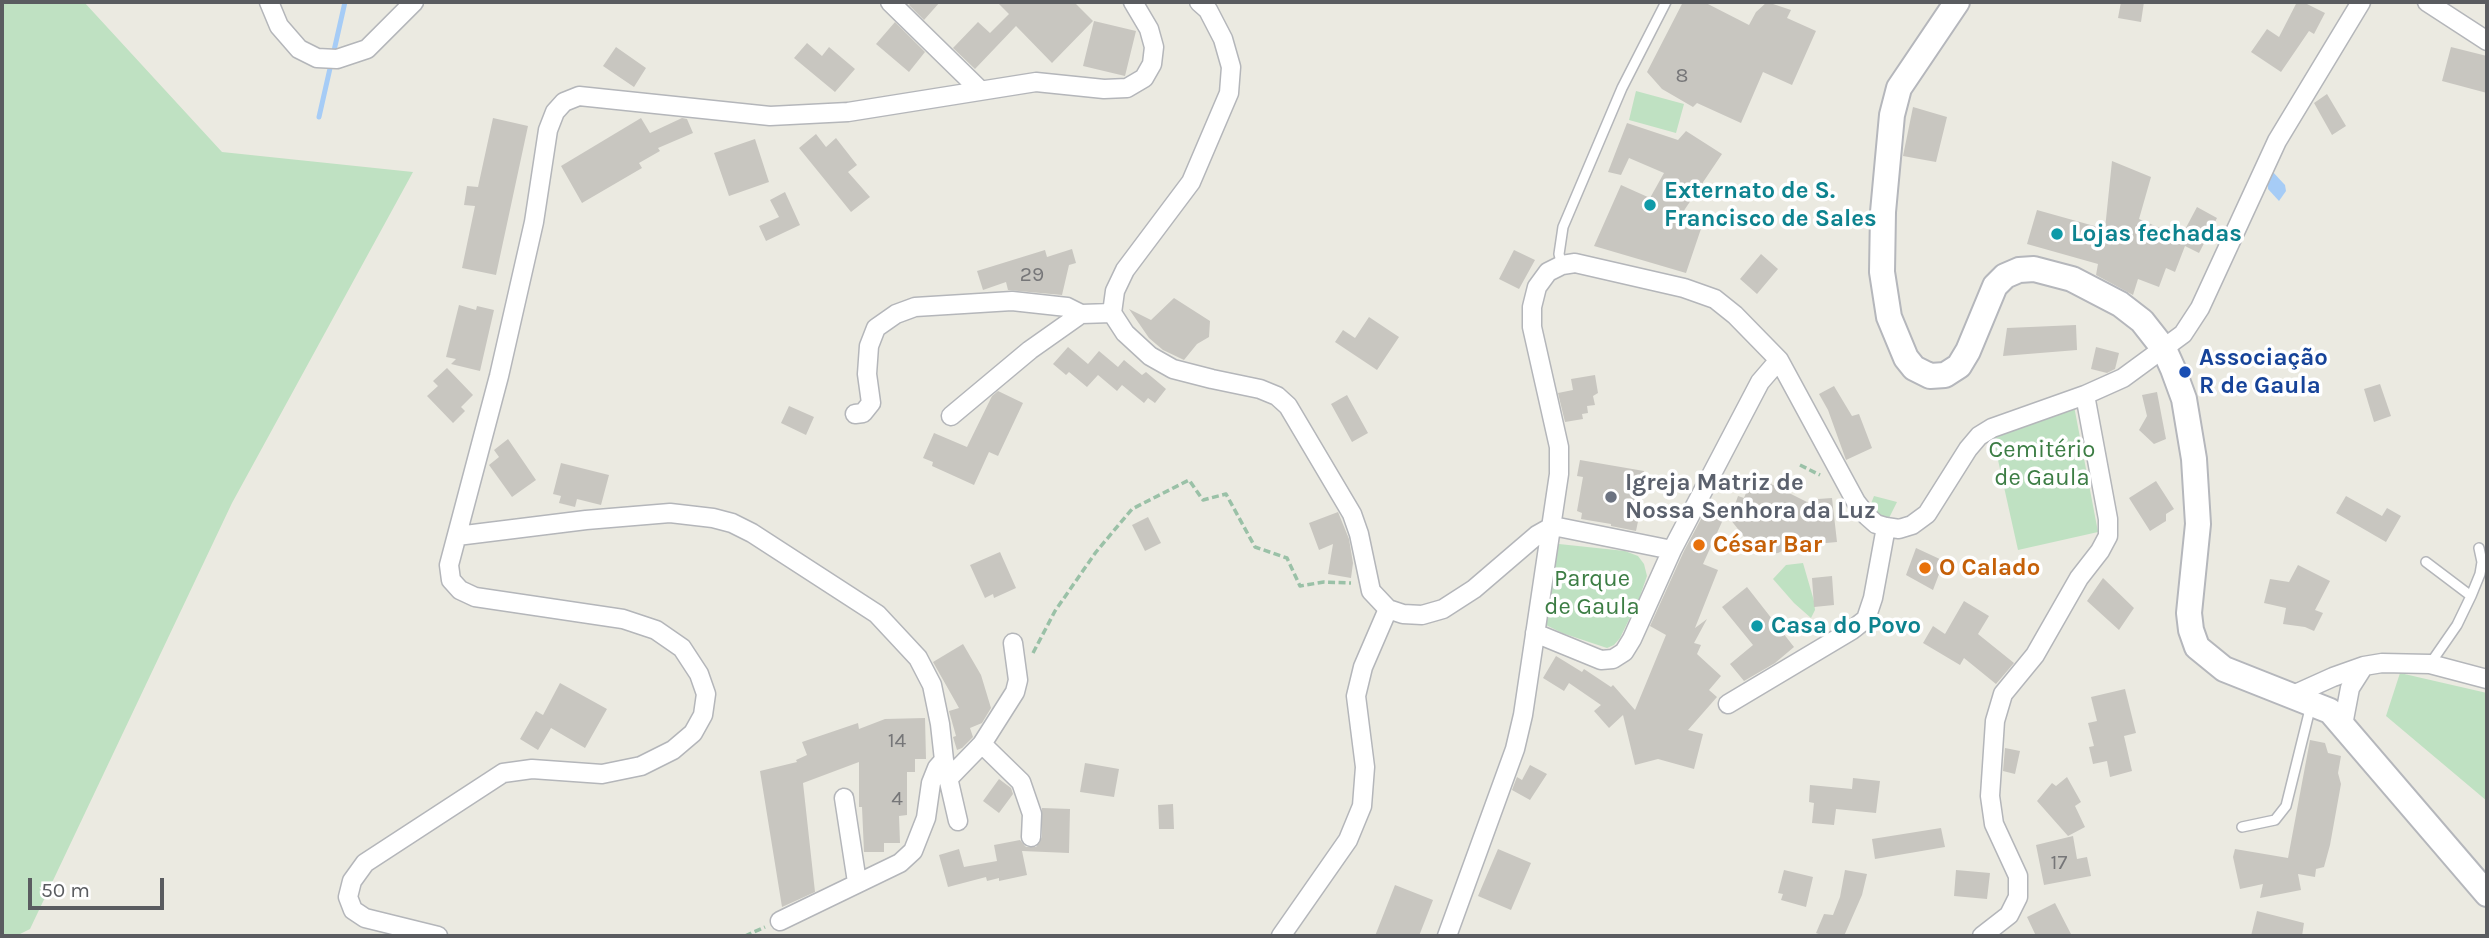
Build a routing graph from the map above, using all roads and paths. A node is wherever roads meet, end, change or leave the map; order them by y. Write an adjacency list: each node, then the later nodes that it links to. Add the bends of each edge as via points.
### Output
1 (268, 2): 2 (street, via 279,26 299,49 317,58 337,59 367,49)
2 (414, 2)
3 (890, 2): 11 (street)
4 (1133, 2): 11 (street, via 1154,47 1144,78 1127,88 1036,82)
5 (1199, 2): 13 (street, via 1223,39 1231,67 1229,93 1191,182 1125,270)
6 (1666, 2): 12 (lane, via 1622,88 1563,227)
7 (1957, 2): 15 (main road, via 1899,88 1892,115 1882,212 1882,272 1898,342 1914,368 1930,376 1945,375 1959,366 1968,351 1995,286 2005,276 2034,269 2094,289 2120,304 2142,321)
8 (2361, 2): 15 (street, via 2277,141 2200,307 2183,334)
9 (2427, 2): 10 (street)
10 (2487, 41)
11 (980, 90): 24 (street, via 848,111 770,116 596,97 579,96 564,102 548,130 534,222)
12 (1562, 265): 16 (street, via 1575,263 1715,299); 22 (street, via 1548,272 1537,287 1532,307 1532,327 1559,447)
13 (1112, 313): 14 (street); 28 (street, via 1125,334 1174,369 1260,389 1288,406 1352,514)
14 (1082, 314): 18 (street, via 1068,307 1012,301 915,307 896,314 876,328 867,374 871,403 863,413); 19 (street, via 1030,350)
15 (2164, 349): 17 (street, via 2123,378); 37 (main road, via 2184,399 2194,459 2198,524 2189,613 2197,648 2224,669)
16 (1779, 360): 23 (street, via 1856,502 1867,516); 26 (street, via 1760,382)
17 (2085, 395): 23 (street, via 1979,436 1927,514 1912,525); 55 (street, via 2108,536 2035,654 2003,694 1995,721 1990,796 1994,824 2018,876 2018,897 2008,915)
18 (855, 414)
19 (951, 416)
20 (1800, 466): 21 (path)
21 (1827, 478)
22 (1553, 526): 26 (street); 30 (street, via 1443,609 1422,615); 31 (street)
23 (1886, 527): 38 (street, via 1866,619)
24 (457, 536): 41 (street, via 670,513 732,523 877,614 899,635 919,658 932,685); 50 (street, via 449,565 451,580 460,590 475,597 623,619 656,629 682,648 706,694 703,715 693,733 673,750 641,766 602,774 532,769 503,773 365,863 352,881 348,897 353,910)
25 (2479, 548): 29 (lane, via 2480,574)
26 (1672, 550): 31 (street, via 1632,639 1613,659 1601,660)
27 (2426, 562): 29 (lane)
28 (1368, 579): 30 (street, via 1371,591); 36 (path, via 1300,586 1287,558 1255,547 1226,494 1203,500 1189,481 1132,509 1055,611)
29 (2471, 596): 33 (lane)
30 (1388, 610): 53 (street, via 1363,667 1356,696 1365,767 1362,806 1348,840)
31 (1535, 633): 54 (street, via 1515,749)
32 (1013, 643): 36 (street)
33 (2431, 664): 34 (street); 35 (street)
34 (2364, 666): 37 (street); 39 (street, via 2350,688)
35 (2487, 679)
36 (1018, 680): 40 (street, via 1007,708)
37 (2303, 699): 39 (main road, via 2330,711); 45 (lane, via 2286,806 2275,820)
38 (1728, 704)
39 (2343, 725): 48 (main road)
40 (982, 744): 42 (street); 46 (street, via 1021,782 1032,814)
41 (944, 760): 42 (street); 47 (street, via 931,783 926,818 913,851 900,863)
42 (949, 778): 44 (street)
43 (844, 798): 47 (street)
44 (958, 821)
45 (2242, 827)
46 (1031, 837)
47 (857, 882): 49 (street)
48 (2487, 894)
49 (779, 921): 52 (path)
50 (414, 934): 51 (street)
51 (438, 936)
52 (745, 936)
53 (1281, 936)
54 (1447, 936)
55 (1982, 936)

